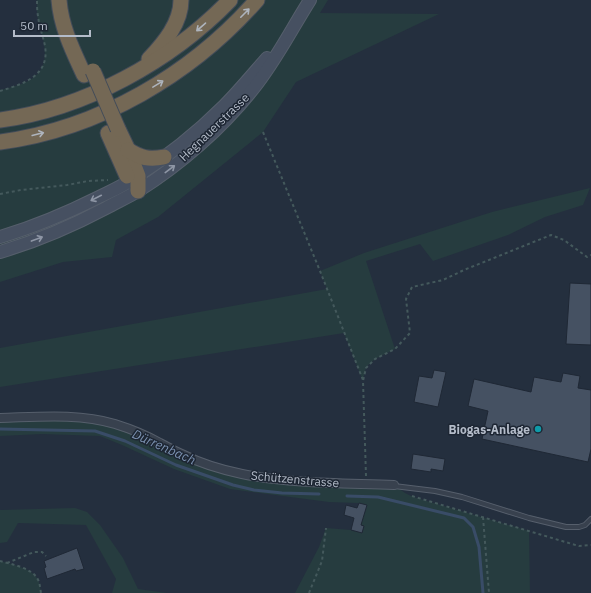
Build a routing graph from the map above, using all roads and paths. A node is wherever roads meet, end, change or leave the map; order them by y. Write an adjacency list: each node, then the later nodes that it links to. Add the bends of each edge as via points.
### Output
1 (37, 0): 11 (path, via 45,61 39,72 31,79)
2 (59, 0): 10 (highway, via 64,27)
3 (70, 0): 10 (highway, via 71,14)
4 (181, 0): 9 (highway, via 179,16 171,32)
5 (230, 0): 9 (highway, one-way to 9, via 190,36)
6 (257, 0): 15 (highway, one-way to 6, via 66,127 143,93 204,52)
7 (310, 0): 8 (street, Hegnauerstrasse)
8 (294, 26): 17 (street, Hegnauerstrasse, via 224,106); 19 (street, Hegnauerstrasse, one-way to 8, via 163,174 228,118 262,77)
9 (136, 72): 12 (highway, via 69,103)
10 (88, 73): 13 (highway)
11 (0, 90)
12 (0, 120)
13 (113, 131): 16 (highway); 19 (highway)
14 (263, 132): 24 (path)
15 (0, 142)
16 (128, 150): 17 (highway, via 136,156 145,158); 19 (highway)
17 (164, 157): 19 (street, Hegnauerstrasse)
18 (109, 180): 20 (path)
19 (135, 183): 21 (street, Hegnauerstrasse, one-way to 21, via 55,218); 22 (street, Hegnauerstrasse, one-way to 19, via 88,217)
20 (0, 194)
21 (0, 237)
22 (0, 252)
23 (591, 255): 24 (path, via 587,257 564,240 551,236 444,280 412,287 406,299 410,333 395,349 366,368)
24 (363, 381): 26 (path)
25 (0, 418): 26 (street, Schützenstrasse, via 67,416 92,419 134,430 185,456 242,474 300,482)
26 (366, 484): 27 (street, Schützenstrasse)
27 (394, 486): 28 (path, via 413,496); 29 (lane, via 462,497 566,527 579,527)
28 (482, 517): 31 (path, via 579,546); 37 (path)
29 (591, 519)
30 (326, 528): 36 (path, via 322,561)
31 (591, 545)
32 (46, 556): 34 (path, via 42,552 34,552)
33 (0, 562): 34 (path)
34 (6, 563): 35 (path, via 36,576 40,583)
35 (40, 593)
36 (310, 593)
37 (489, 593)

